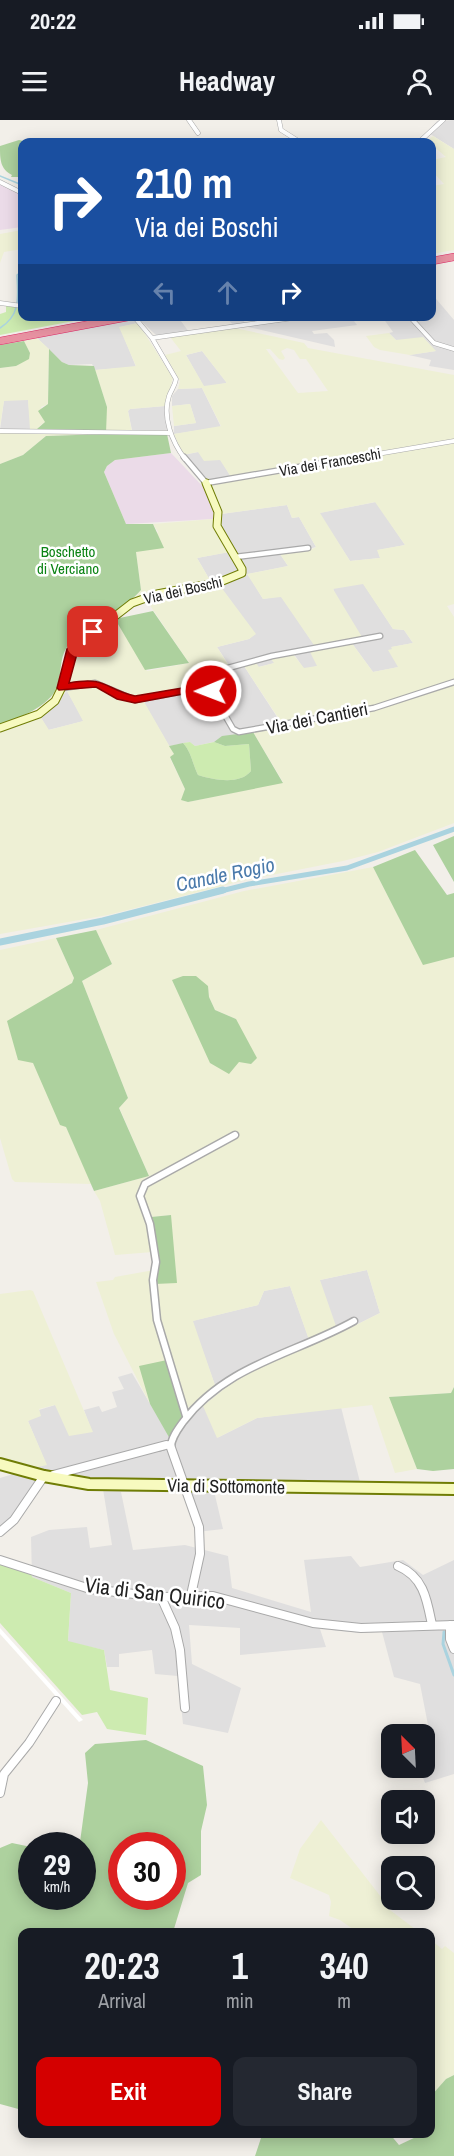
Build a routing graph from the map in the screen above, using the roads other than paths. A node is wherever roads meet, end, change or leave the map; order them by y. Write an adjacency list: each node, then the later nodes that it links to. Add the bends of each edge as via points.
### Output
1 (189, 120): 4 (street)
2 (279, 120): 5 (street, via 281,130)
3 (443, 120): 6 (street)
4 (198, 133)
5 (294, 138)
6 (424, 138)
7 (0, 182): 8 (street)
8 (18, 191)
9 (454, 256): 10 (highway)
10 (436, 259)
11 (0, 303): 12 (street)
12 (18, 305)
13 (92, 321): 19 (highway)
14 (115, 321): 19 (highway)
15 (137, 321): 18 (street, Via dei Boschi)
16 (272, 321): 18 (street)
17 (413, 321): 20 (street, via 432,343)
18 (152, 338): 22 (street, Via dei Boschi, via 177,384 168,400)
19 (0, 339)
20 (454, 349)
21 (0, 431): 22 (street)
22 (171, 433): 24 (street, Via dei Boschi, via 180,454)
23 (454, 441): 24 (street, Via dei Franceschi)
24 (206, 483): 26 (street, Via dei Boschi, via 218,512 217,526)
25 (308, 548): 26 (street)
26 (235, 557): 29 (street, Via dei Boschi, via 242,569 238,576 144,597 80,641 73,649)
27 (380, 636): 30 (street, via 272,656 206,674 201,678)
28 (454, 682): 30 (street, Via dei Cantieri, via 374,708 239,732 233,729 211,691)
29 (63, 688): 30 (street, via 99,684 135,700); 31 (street, Via dei Boschi, via 40,714)
30 (200, 688)
31 (0, 728)
32 (235, 1135): 34 (street, via 145,1184 140,1196 150,1224 156,1262 153,1280 157,1320)
33 (354, 1321): 34 (street, via 251,1368)
34 (186, 1416): 35 (street)
35 (170, 1444): 37 (street); 38 (street)
36 (0, 1464): 37 (street, Via di Sottomonte)
37 (47, 1476): 38 (street, Via di Sottomonte, via 90,1484); 40 (street, via 14,1520)
38 (186, 1485): 39 (street, Via di Sottomonte); 43 (street, via 201,1540)
39 (454, 1489)
40 (0, 1532)
41 (0, 1560): 44 (street, Via di San Quirico, via 90,1589)
42 (398, 1566): 45 (street, via 417,1577 426,1592)
43 (191, 1594): 44 (street, Via di San Quirico); 45 (street, Via di San Quirico, via 213,1596 313,1623 361,1628)
44 (161, 1597): 49 (street, via 180,1650)
45 (432, 1625): 46 (street, Via di San Quirico)
46 (452, 1625): 47 (street, via 450,1639)
47 (454, 1649)
48 (56, 1701): 50 (street, via 4,1774)
49 (185, 1708)
50 (0, 1793)

